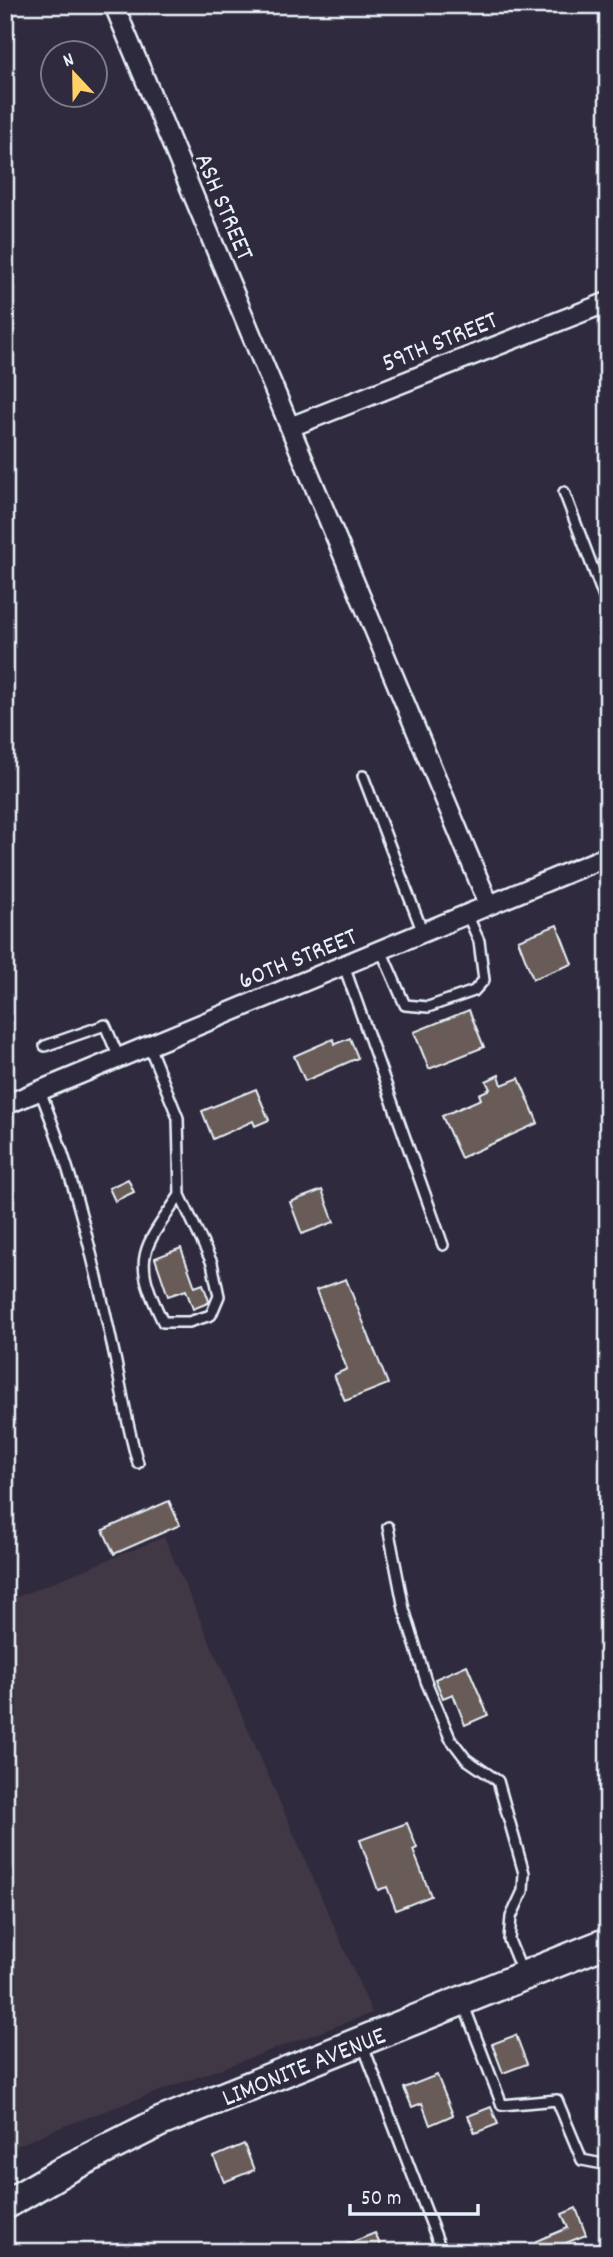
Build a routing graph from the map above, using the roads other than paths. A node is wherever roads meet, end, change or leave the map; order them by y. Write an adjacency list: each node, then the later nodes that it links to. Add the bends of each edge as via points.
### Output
1 (114, 5): 3 (street, ASH STREET)
2 (608, 302): 3 (street, 59TH STREET)
3 (290, 427): 8 (street, ASH STREET)
4 (564, 492): 5 (lane)
5 (608, 608)
6 (363, 776): 10 (lane)
7 (608, 856): 8 (street, 60TH STREET)
8 (489, 905): 9 (street, 60TH STREET)
9 (467, 915): 10 (street, 60TH STREET); 11 (lane, via 479,941 484,980 474,991 428,1007 405,1005)
10 (423, 933): 11 (street, 60TH STREET)
11 (381, 950): 12 (street, 60TH STREET)
12 (344, 966): 14 (street, 60TH STREET); 19 (lane)
13 (45, 1046): 15 (lane, via 105,1025)
14 (149, 1046): 15 (street, 60TH STREET); 18 (lane, via 178,1118)
15 (119, 1058): 16 (street, 60TH STREET)
16 (40, 1091): 17 (street, 60TH STREET); 20 (lane, via 89,1248)
17 (5, 1105)
18 (180, 1195): 18 (lane, via 212,1263 219,1296 211,1315 189,1322 163,1322 148,1287 145,1250)
19 (443, 1245)
20 (138, 1463)
21 (388, 1527): 23 (lane, via 404,1609 430,1693 450,1738 466,1759 498,1781 524,1873 509,1940)
22 (608, 1942): 23 (main road, LIMONITE AVENUE)
23 (524, 1977): 24 (main road, LIMONITE AVENUE)
24 (462, 2002): 25 (main road, LIMONITE AVENUE); 26 (lane, via 502,2105 557,2100 582,2160)
25 (362, 2041): 27 (main road, LIMONITE AVENUE, via 160,2122); 28 (lane)
26 (608, 2165)
27 (5, 2205)
28 (442, 2252)

